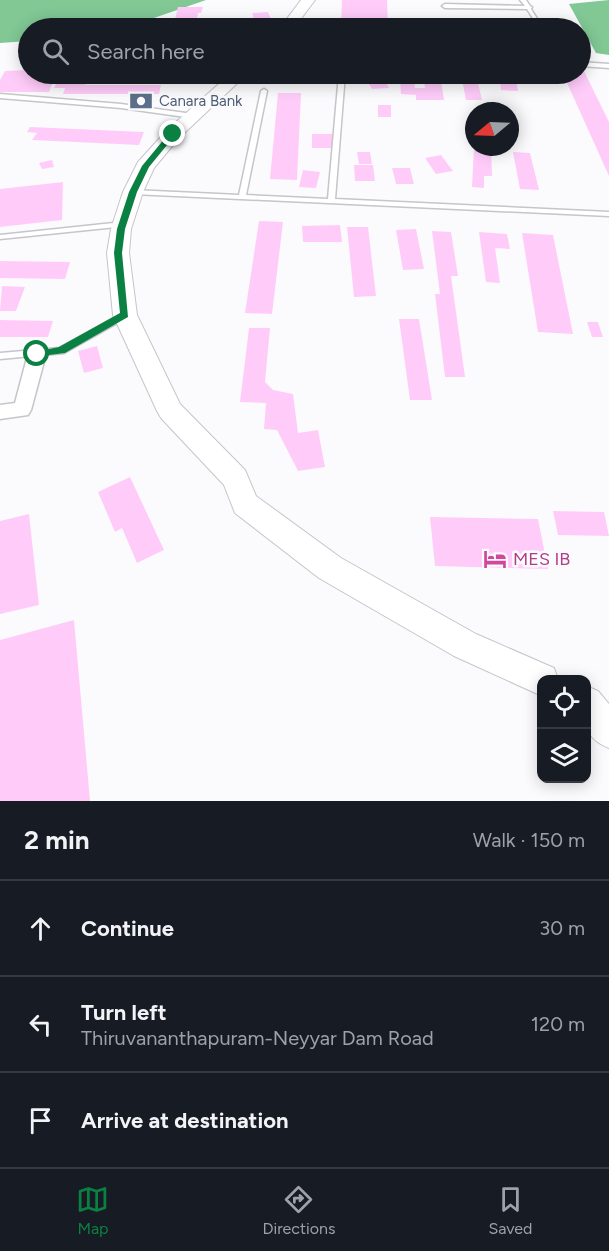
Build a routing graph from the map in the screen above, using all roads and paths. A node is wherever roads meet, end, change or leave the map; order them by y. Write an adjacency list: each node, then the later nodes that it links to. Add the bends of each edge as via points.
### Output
1 (308, 0): 5 (main road)
2 (523, 0): 4 (lane)
3 (445, 6): 4 (lane)
4 (530, 8): 6 (lane)
5 (294, 18)
6 (536, 18)
7 (591, 65): 8 (lane)
8 (609, 66)
9 (227, 84): 13 (main road)
10 (341, 84): 16 (lane)
11 (264, 91): 15 (lane)
12 (0, 96): 13 (lane, via 102,103)
13 (193, 116): 14 (main road, via 145,166)
14 (133, 192): 15 (lane); 18 (main road)
15 (242, 197): 16 (lane)
16 (331, 201): 17 (lane)
17 (609, 214)
18 (123, 224): 19 (lane); 20 (main road, via 118,253)
19 (0, 237)
20 (125, 315): 21 (lane, via 62,351); 24 (main road, via 170,411 235,478 245,504 330,567 465,645)
21 (37, 354): 22 (lane); 23 (street, via 22,410)
22 (0, 356)
23 (0, 412)
24 (537, 678)
25 (591, 710): 26 (main road)
26 (609, 731)

